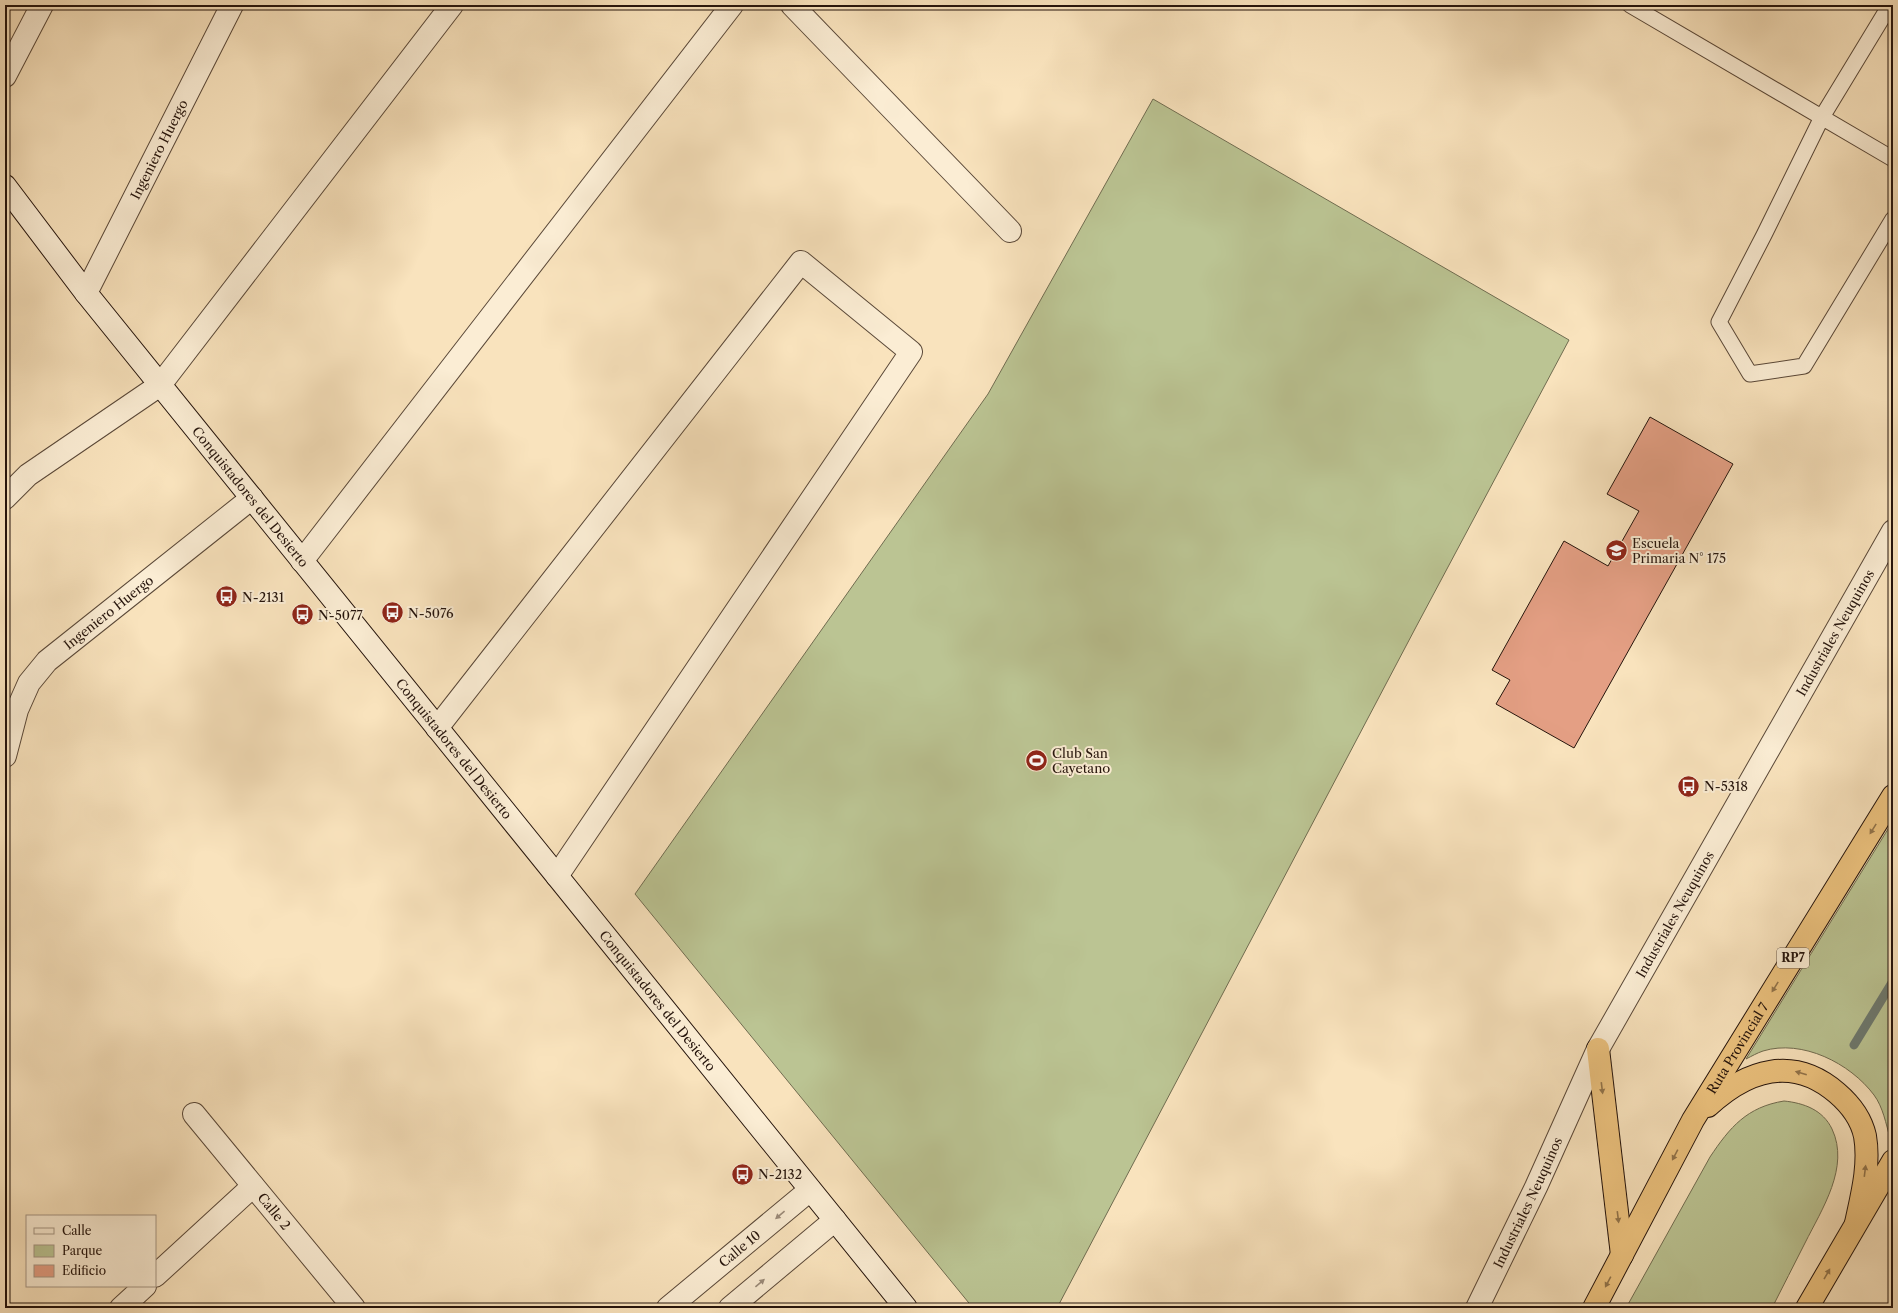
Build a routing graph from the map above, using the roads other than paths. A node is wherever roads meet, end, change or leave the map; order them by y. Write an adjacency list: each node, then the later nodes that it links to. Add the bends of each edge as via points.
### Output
1 (42, 5): 8 (street)
2 (232, 5): 14 (street, Ingeniero Huergo)
3 (452, 5): 15 (street)
4 (732, 5): 19 (street)
5 (792, 5): 13 (street)
6 (1630, 5): 9 (lane)
7 (1890, 5): 9 (lane)
8 (5, 76)
9 (1822, 117): 10 (lane); 12 (lane, via 1719,322 1750,374 1804,366)
10 (1893, 159)
11 (5, 186): 14 (street, Conquistadores del Desierto)
12 (1893, 219)
13 (1010, 231)
14 (86, 293): 15 (street, Conquistadores del Desierto)
15 (160, 385): 16 (street, via 28,475); 17 (street, Conquistadores del Desierto)
16 (5, 498)
17 (252, 498): 19 (street, Conquistadores del Desierto); 21 (street, Ingeniero Huergo, via 47,661 29,683 17,710)
18 (1893, 530): 24 (street, Industriales Neuquinos)
19 (302, 561): 20 (street, Conquistadores del Desierto)
20 (437, 728): 23 (street, Conquistadores del Desierto); 23 (street, via 802,262 911,352)
21 (5, 756)
22 (1893, 796): 26 (highway, Ruta Provincial 7 / RP7, one-way to 26)
23 (556, 876): 29 (street, Conquistadores del Desierto)
24 (1598, 1050): 32 (highway, one-way to 32); 40 (street, Industriales Neuquinos, via 1536,1187)
25 (194, 1114): 28 (street, Calle 2)
26 (1693, 1120): 31 (highway, one-way to 26, via 1867,1159 1865,1136 1858,1116 1845,1100 1825,1083 1799,1072 1772,1070 1747,1078 1722,1093); 32 (highway, Ruta Provincial 7 / RP7, one-way to 32)
27 (1893, 1161): 31 (highway)
28 (253, 1186): 33 (street); 36 (street, Calle 2)
29 (810, 1190): 30 (street, Conquistadores del Desierto); 37 (street, Calle 10, one-way to 37)
30 (835, 1220): 38 (street, one-way to 30); 39 (street, Conquistadores del Desierto)
31 (1856, 1224): 42 (highway, one-way to 31)
32 (1622, 1255): 41 (highway, Ruta Provincial 7 / RP7, one-way to 41)
33 (156, 1275)
34 (143, 1287): 35 (street)
35 (121, 1308)
36 (354, 1308)
37 (668, 1308)
38 (730, 1308)
39 (906, 1308)
40 (1477, 1308)
41 (1594, 1308)
42 (1807, 1308)

